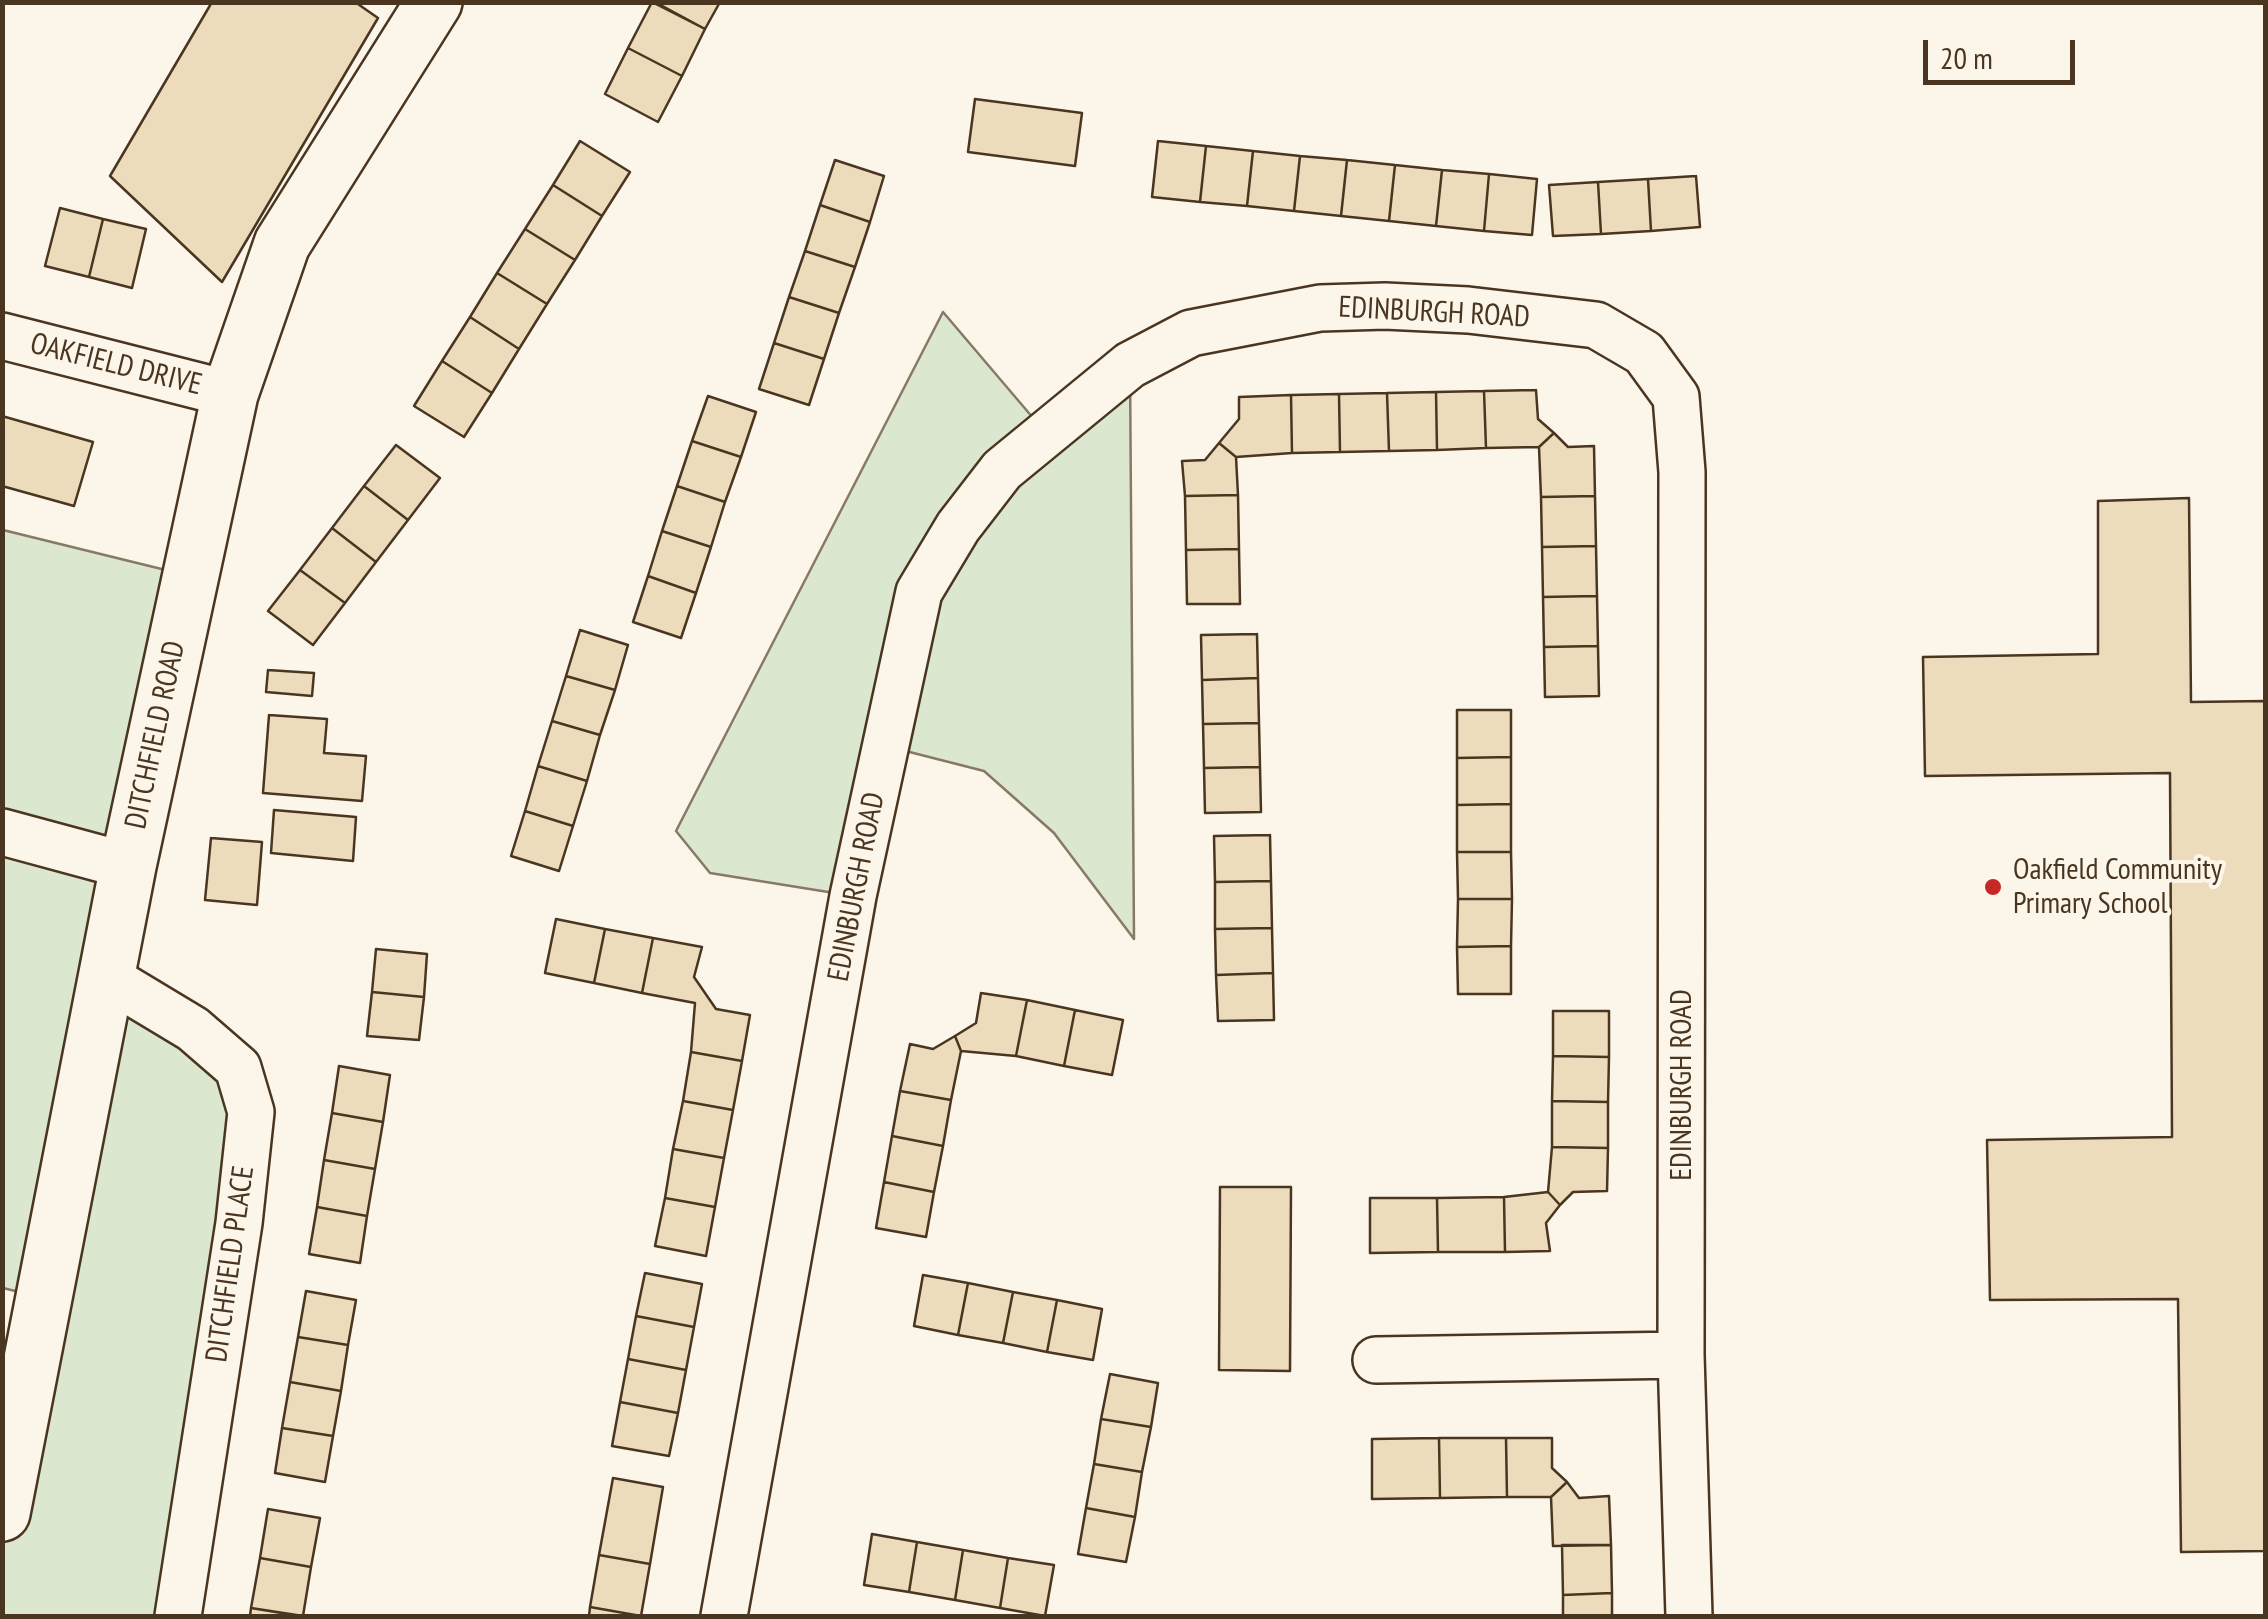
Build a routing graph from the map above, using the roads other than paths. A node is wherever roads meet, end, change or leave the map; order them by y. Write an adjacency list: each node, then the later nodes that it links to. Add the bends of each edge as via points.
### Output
1 (434, 2): 3 (street, DITCHFIELD ROAD, via 282,244)
2 (2, 336): 3 (street, OAKFIELD DRIVE)
3 (230, 394): 5 (street, DITCHFIELD ROAD)
4 (2, 832): 5 (street)
5 (128, 866): 6 (street, DITCHFIELD ROAD)
6 (110, 979): 9 (street, DITCHFIELD ROAD); 10 (street, DITCHFIELD PLACE, via 193,1029 238,1068 251,1112)
7 (1681, 1355): 8 (street); 11 (street, EDINBURGH ROAD, via 1682,472 1676,397 1644,353 1596,325 1384,306 1320,308 1191,333 1130,366 1002,470 919,592 853,896); 12 (street, EDINBURGH ROAD)
8 (1376, 1360)
9 (2, 1513)
10 (178, 1616)
11 (724, 1616)
12 (1689, 1616)

